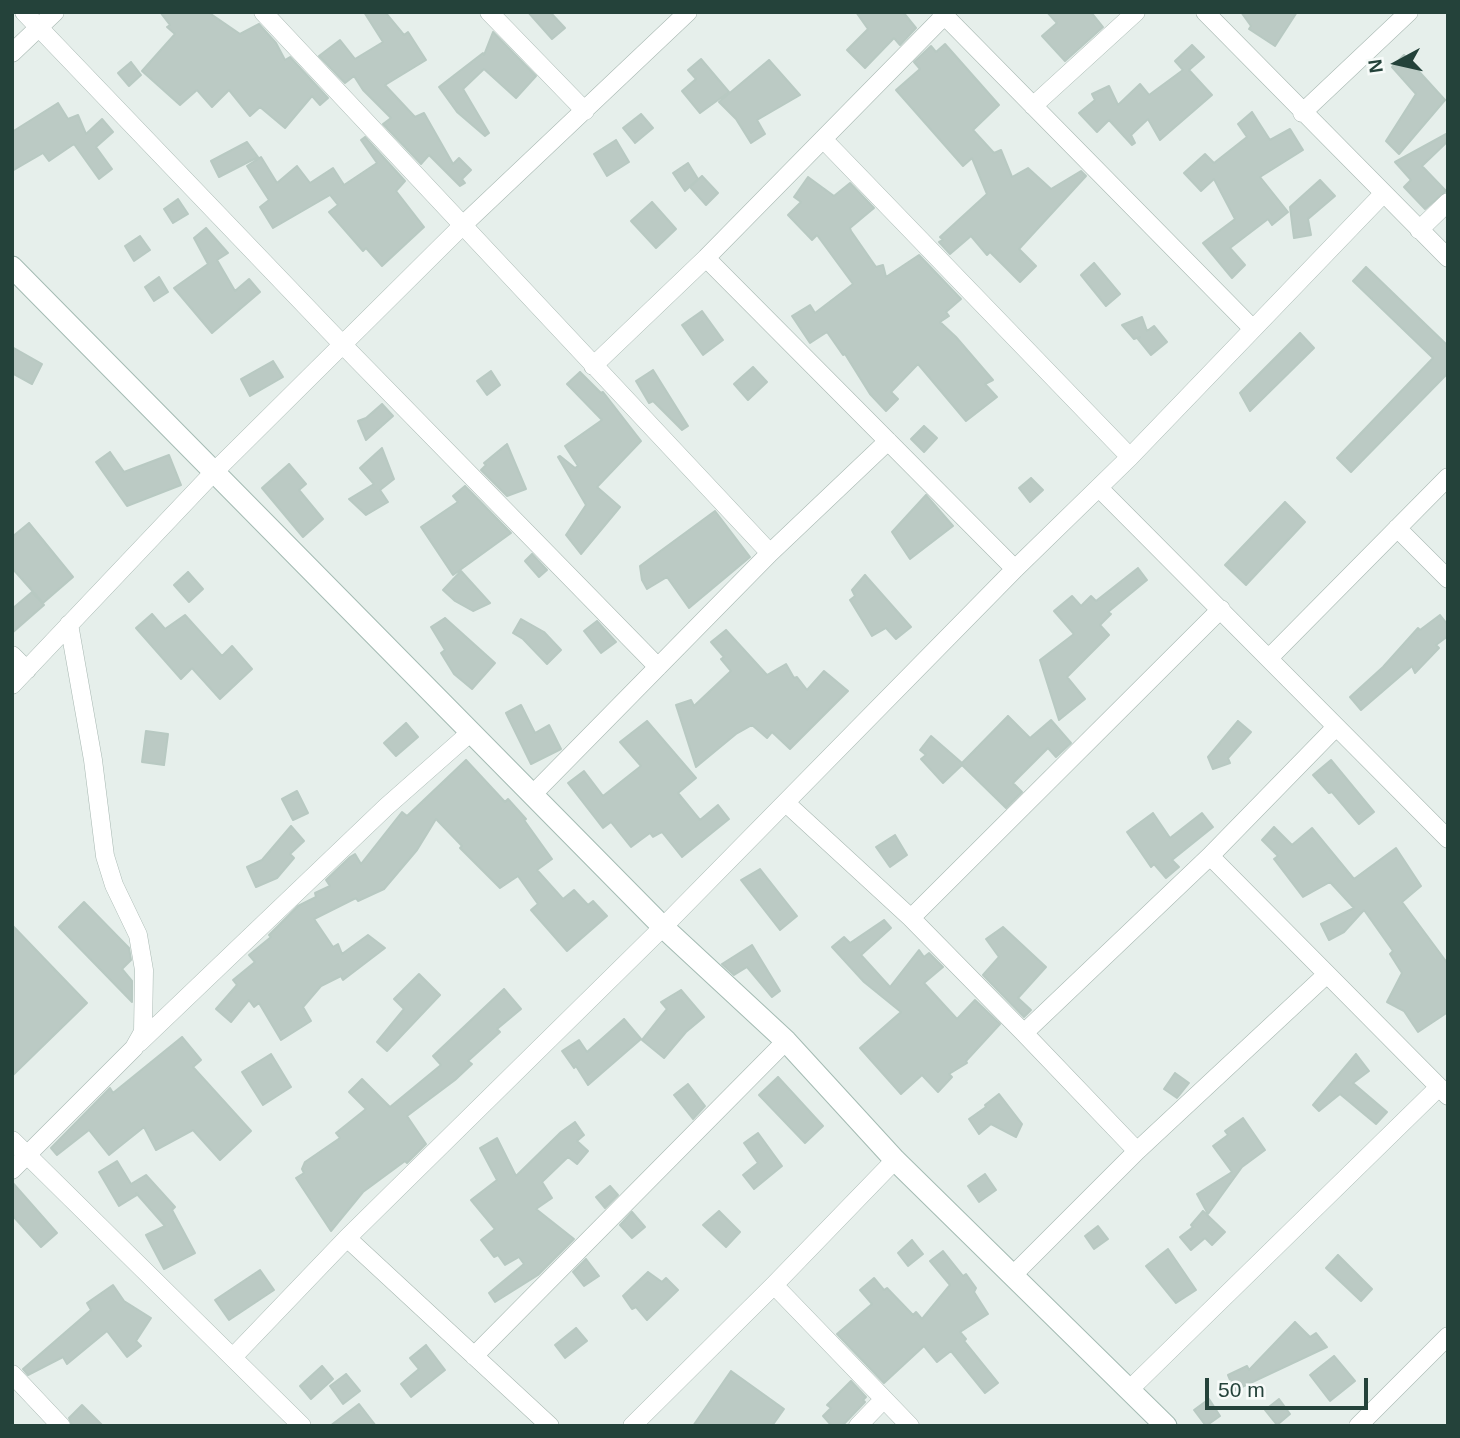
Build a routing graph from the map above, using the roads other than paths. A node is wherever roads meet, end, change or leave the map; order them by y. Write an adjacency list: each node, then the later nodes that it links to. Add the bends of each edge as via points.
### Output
1 (24, 12): 10 (street)
2 (55, 12): 10 (street)
3 (263, 12): 18 (street)
4 (489, 12): 13 (street)
5 (688, 12): 13 (street)
6 (1136, 12): 12 (street)
7 (1205, 12): 14 (street)
8 (1409, 12): 14 (street)
9 (942, 14): 12 (street); 15 (street)
10 (39, 27): 11 (street); 24 (street)
11 (12, 53)
12 (1032, 106): 23 (street)
13 (585, 111): 18 (street)
14 (1302, 113): 16 (street)
15 (823, 139): 20 (street); 27 (street)
16 (1383, 194): 19 (street); 23 (street)
17 (1448, 202): 19 (street)
18 (464, 224): 24 (street); 25 (street)
19 (1419, 230): 21 (street)
20 (706, 258): 25 (street); 26 (street)
21 (1448, 258)
22 (12, 267): 28 (street)
23 (1253, 329): 27 (street)
24 (343, 345): 28 (street); 39 (street)
25 (593, 366): 32 (street)
26 (888, 441): 32 (street); 33 (street)
27 (1130, 457): 30 (street)
28 (213, 473): 36 (street); 43 (street)
29 (1448, 477): 31 (street)
30 (1098, 488): 33 (street); 35 (street)
31 (1398, 527): 34 (street); 38 (street)
32 (770, 553): 39 (street)
33 (1016, 569): 45 (street)
34 (1448, 579)
35 (1221, 609): 38 (street); 48 (street)
36 (69, 624): 40 (street); 53 (street, via 105,856 138,936 144,970 143,1032)
37 (12, 655): 40 (street)
38 (1269, 658): 42 (street)
39 (658, 667): 44 (street)
40 (27, 670): 41 (street)
41 (12, 685)
42 (1336, 727): 46 (street); 47 (street)
43 (471, 732): 44 (street); 53 (street)
44 (533, 794): 49 (street)
45 (786, 803): 48 (street); 49 (street)
46 (1448, 839)
47 (1210, 856): 50 (street); 51 (street)
48 (911, 918): 51 (street)
49 (663, 927): 52 (street); 60 (street)
50 (1326, 975): 54 (street); 56 (street)
51 (1024, 1032): 56 (street)
52 (786, 1041): 58 (street); 64 (street)
53 (134, 1048): 57 (street)
54 (1443, 1092): 67 (street)
55 (12, 1140): 57 (street)
56 (1137, 1151): 61 (street)
57 (27, 1155): 59 (street); 65 (street)
58 (895, 1160): 61 (street); 62 (street)
59 (12, 1170)
60 (347, 1238): 64 (street); 65 (street)
61 (1013, 1275): 67 (street)
62 (774, 1285): 68 (street); 72 (street)
63 (1448, 1336): 76 (street)
64 (474, 1356): 71 (street)
65 (233, 1357): 70 (street)
66 (12, 1374): 69 (street)
67 (1130, 1389): 75 (street)
68 (884, 1399): 73 (street); 74 (street)
69 (61, 1426)
70 (302, 1426)
71 (550, 1426)
72 (632, 1426)
73 (858, 1426)
74 (910, 1426)
75 (1166, 1426)
76 (1358, 1426)

